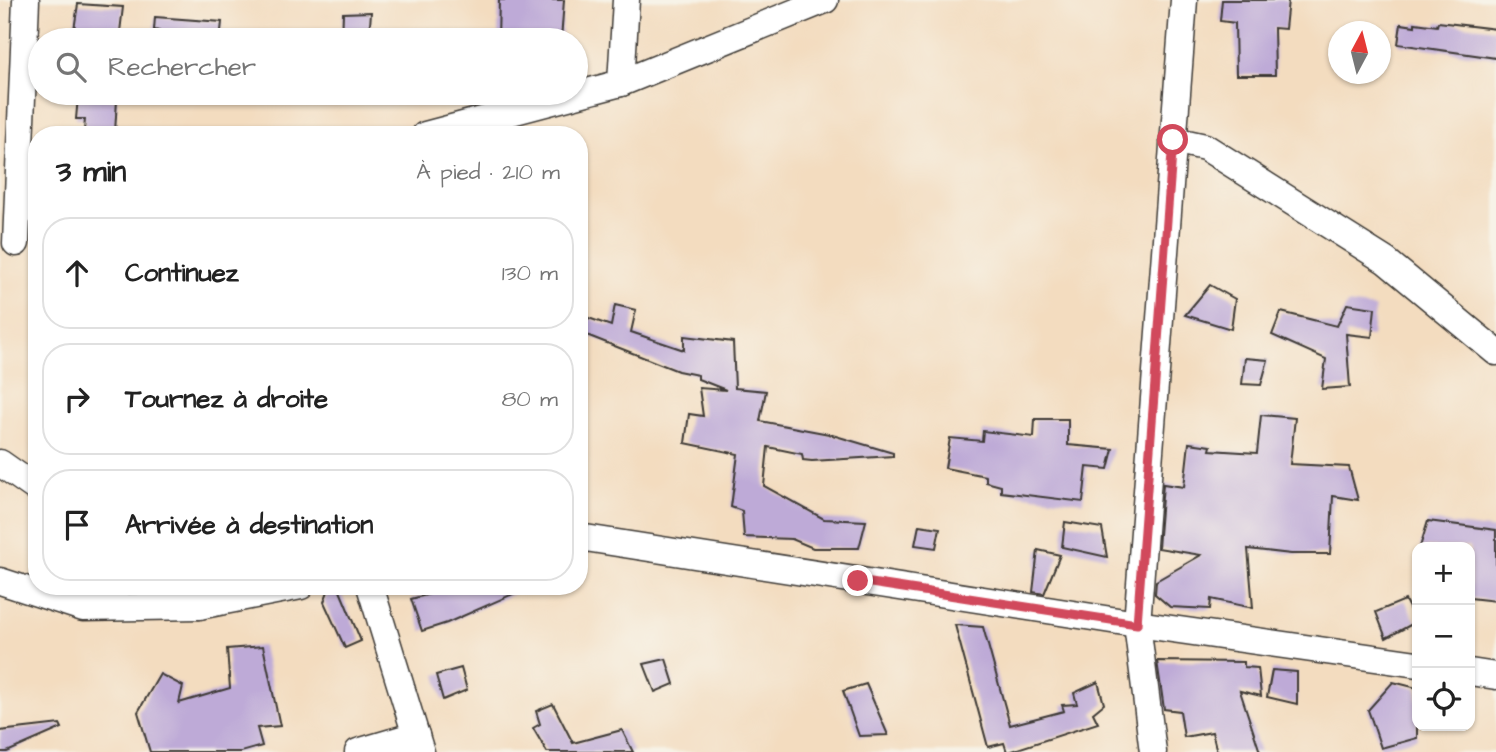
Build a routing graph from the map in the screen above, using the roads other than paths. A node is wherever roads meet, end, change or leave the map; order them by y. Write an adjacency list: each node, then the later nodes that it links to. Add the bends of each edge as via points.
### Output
1 (26, 0): 10 (street)
2 (626, 0): 5 (street)
3 (825, 0): 5 (street)
4 (1184, 0): 9 (street)
5 (621, 83): 6 (street)
6 (588, 92)
7 (538, 105): 8 (street)
8 (459, 126)
9 (1173, 140): 11 (street, via 1205,147 1386,261); 22 (street)
10 (18, 243)
11 (1496, 352)
12 (0, 463): 13 (street)
13 (28, 483)
14 (588, 538): 22 (street)
15 (0, 581): 16 (street)
16 (28, 590)
17 (43, 595): 21 (street, via 83,608)
18 (184, 595): 21 (street)
19 (255, 595): 21 (street)
20 (373, 595): 26 (street)
21 (199, 606)
22 (1137, 624): 23 (street); 28 (street)
23 (1412, 663)
24 (1475, 673): 25 (street)
25 (1496, 676)
26 (418, 743): 27 (street)
27 (358, 752)
28 (1153, 752)

